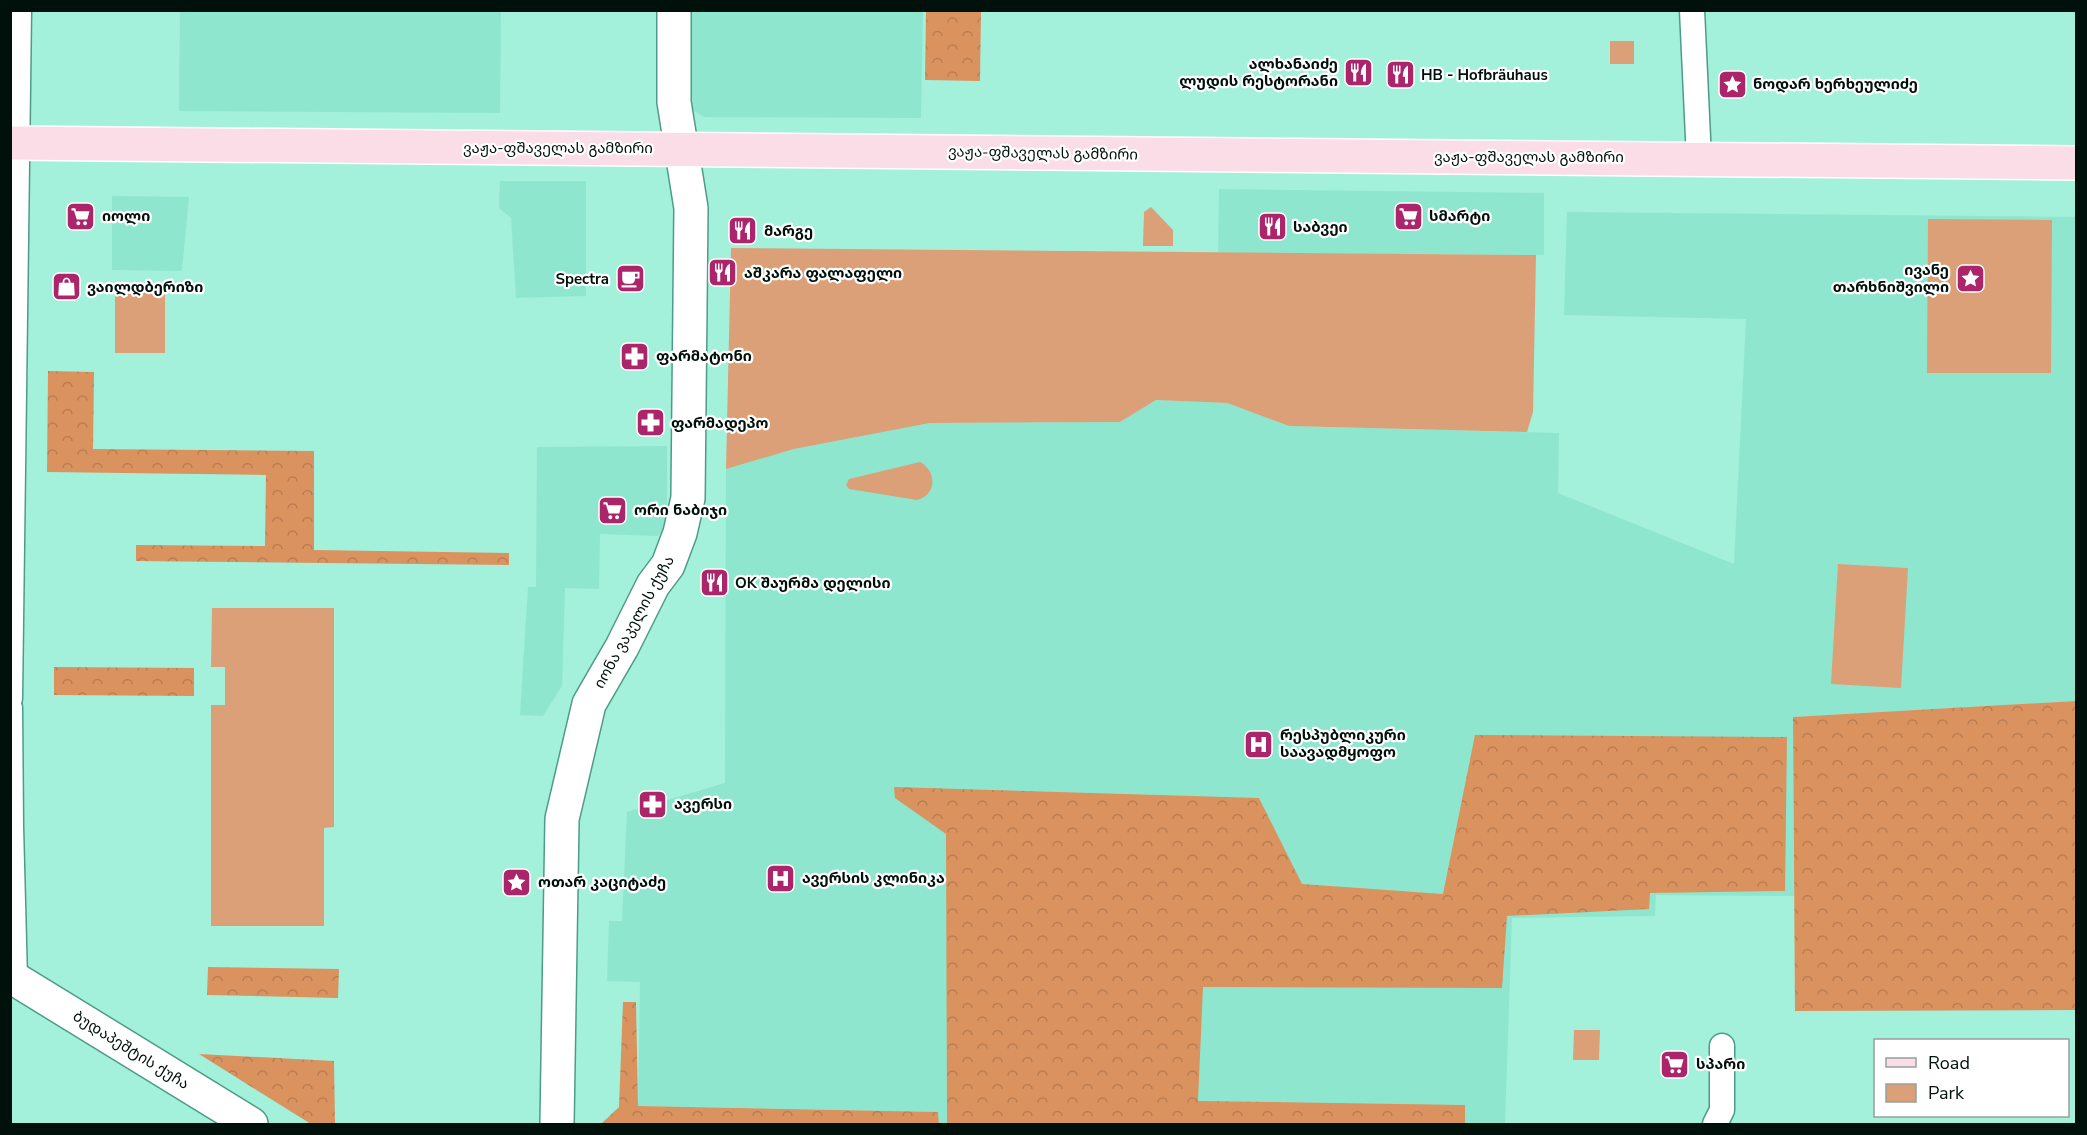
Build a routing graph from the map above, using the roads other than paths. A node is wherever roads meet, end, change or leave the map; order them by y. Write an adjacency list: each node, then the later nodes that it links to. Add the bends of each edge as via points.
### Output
1 (19, 10): 4 (street)
2 (674, 10): 5 (main road, იონა ვაკელის ქუჩა, via 674,102)
3 (1692, 10): 6 (street)
4 (14, 143): 5 (main road, ვაჟა-ფშაველას გამზირი); 8 (street)
5 (682, 149): 6 (main road, ვაჟა-ფშაველას გამზირი); 14 (main road, იონა ვაკელის ქუჩა, via 691,208 688,498 668,565 653,585 589,704 562,819)
6 (1699, 159): 7 (main road, ვაჟა-ფშაველას გამზირი)
7 (2076, 163)
8 (10, 698)
9 (10, 708): 10 (street)
10 (11, 850): 11 (street)
11 (13, 978): 13 (main road, ბუდაპეშტის ქუჩა)
12 (1722, 1046): 15 (street, via 1722,1110)
13 (251, 1125)
14 (557, 1125)
15 (1715, 1125)

